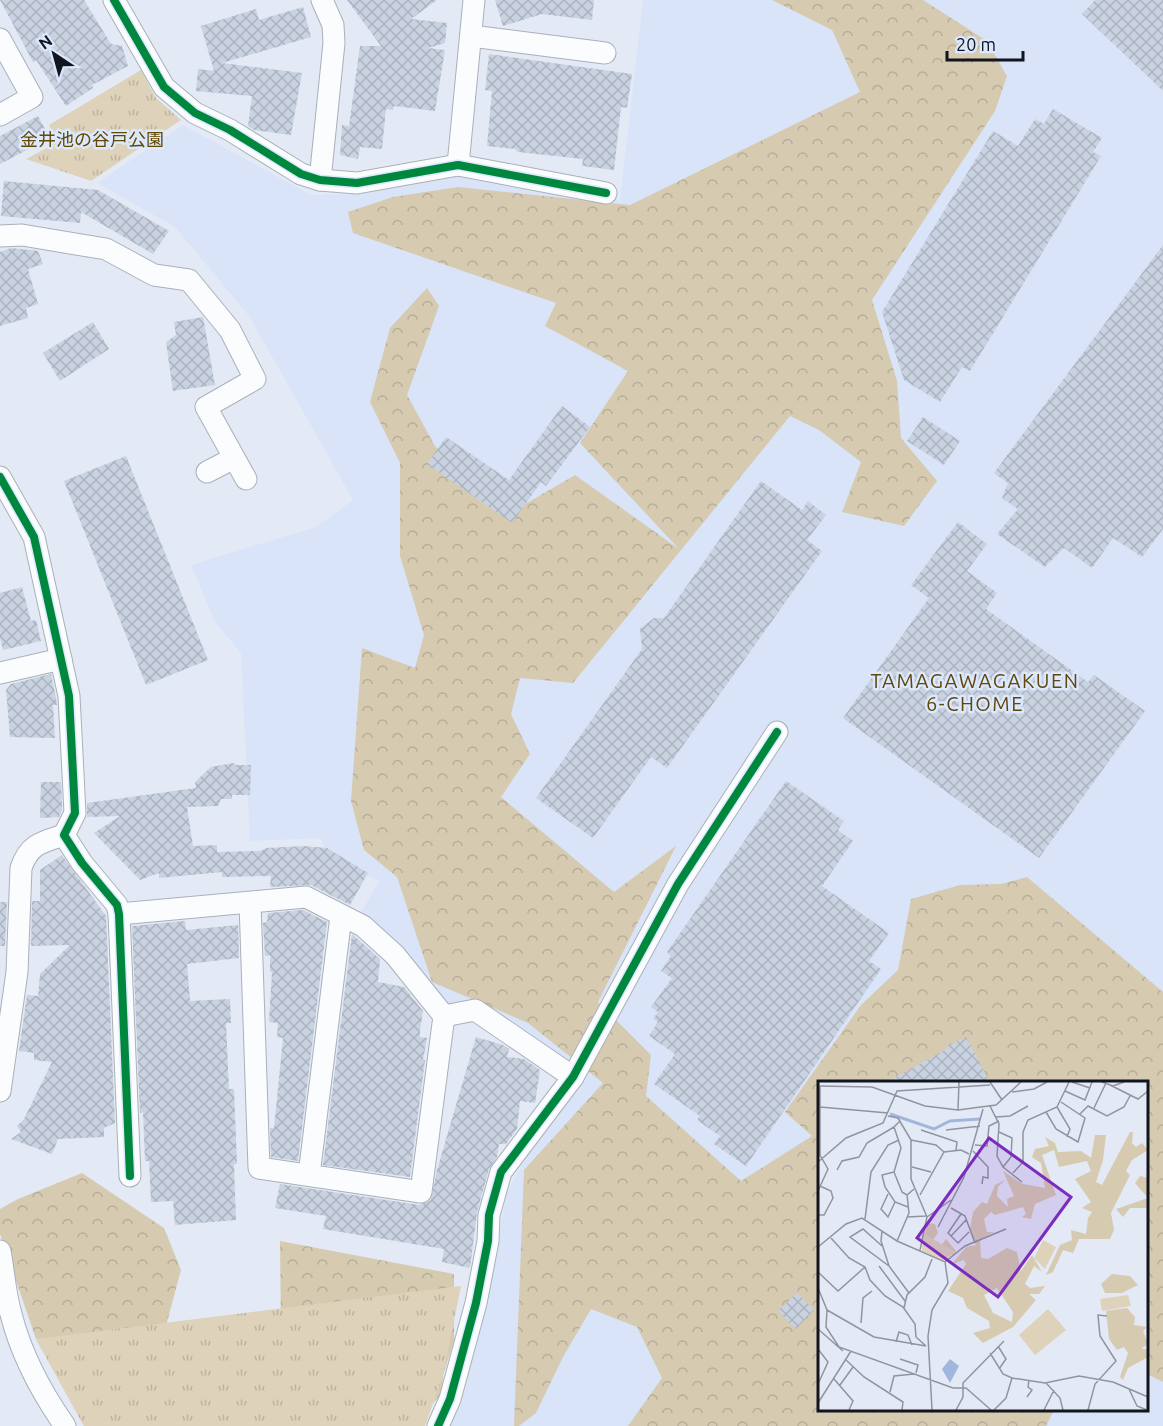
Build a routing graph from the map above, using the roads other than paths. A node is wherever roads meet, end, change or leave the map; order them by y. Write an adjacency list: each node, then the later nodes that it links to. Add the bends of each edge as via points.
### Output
1 (114, 0): 9 (street, via 164,87 195,113 301,174)
2 (322, 0): 9 (street, via 333,25 334,43)
3 (474, 0): 4 (street)
4 (471, 36): 6 (street); 8 (street)
5 (0, 39): 7 (street, via 32,97)
6 (605, 53)
7 (0, 115)
8 (458, 165): 9 (street, via 357,183); 10 (street)
9 (320, 180)
10 (606, 193)
11 (0, 236): 12 (street, via 22,235 106,249 154,275 189,280 230,330 255,379 206,407)
12 (234, 458): 13 (street); 15 (street)
13 (207, 472)
14 (0, 477): 16 (street, via 34,537)
15 (246, 480)
16 (61, 659): 17 (street); 19 (street, via 69,696 75,813)
17 (0, 673)
18 (777, 732): 24 (street, via 678,884)
19 (64, 835): 21 (street, via 117,905); 25 (street, via 26,852 21,867 17,972)
20 (250, 903): 21 (street); 22 (street, via 306,897); 26 (street, via 259,1168)
21 (119, 914): 27 (street)
22 (341, 916): 23 (street, via 363,926 395,955); 26 (street)
23 (444, 1016): 24 (street, via 476,1010); 26 (street, via 421,1192)
24 (573, 1077): 30 (street, via 501,1172 489,1215 476,1303 450,1399)
25 (0, 1090)
26 (309, 1175)
27 (130, 1176)
28 (0, 1251): 29 (street, via 10,1313 18,1336 42,1391)
29 (65, 1426)
30 (438, 1426)

